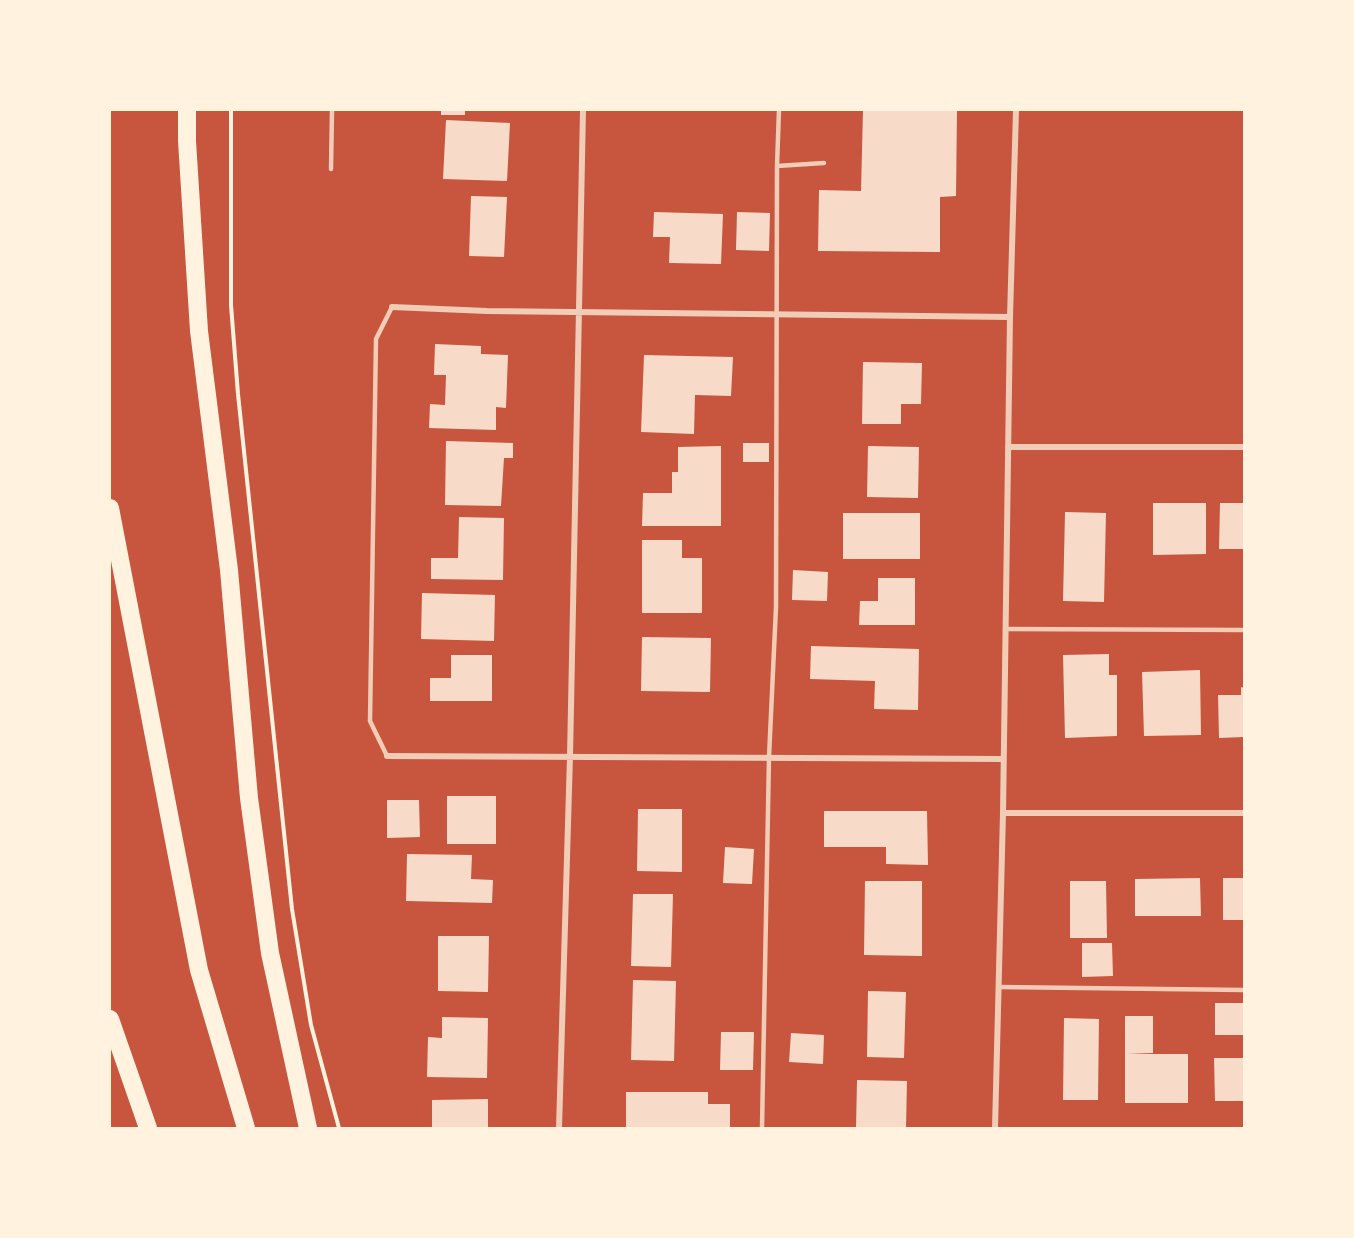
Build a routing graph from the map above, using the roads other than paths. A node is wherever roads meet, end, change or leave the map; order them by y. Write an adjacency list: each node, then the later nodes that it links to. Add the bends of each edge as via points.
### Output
1 (187, 110): 29 (highway, via 199,331 228,570 249,798 270,953)
2 (332, 110): 8 (lane)
3 (583, 110): 10 (street)
4 (779, 110): 7 (lane)
5 (1016, 110): 12 (street)
6 (824, 163): 7 (lane)
7 (777, 166): 11 (lane)
8 (331, 169)
9 (392, 307): 10 (street); 18 (lane, via 376,339 370,721)
10 (580, 312): 11 (street); 19 (street)
11 (778, 314): 12 (street); 20 (lane, via 776,607)
12 (1010, 318): 13 (street)
13 (1008, 447): 14 (street); 16 (street)
14 (1245, 447)
15 (110, 508): 28 (highway, via 199,970)
16 (1005, 629): 17 (lane); 21 (street)
17 (1245, 630)
18 (387, 756): 19 (street)
19 (570, 756): 20 (street); 30 (street)
20 (769, 757): 21 (street); 31 (lane)
21 (1004, 759): 22 (street)
22 (1003, 813): 23 (street); 24 (street)
23 (1245, 813)
24 (999, 987): 25 (lane); 32 (street)
25 (1245, 990)
26 (110, 1019): 27 (highway)
27 (148, 1128)
28 (246, 1128)
29 (308, 1128)
30 (559, 1128)
31 (762, 1128)
32 (995, 1128)

